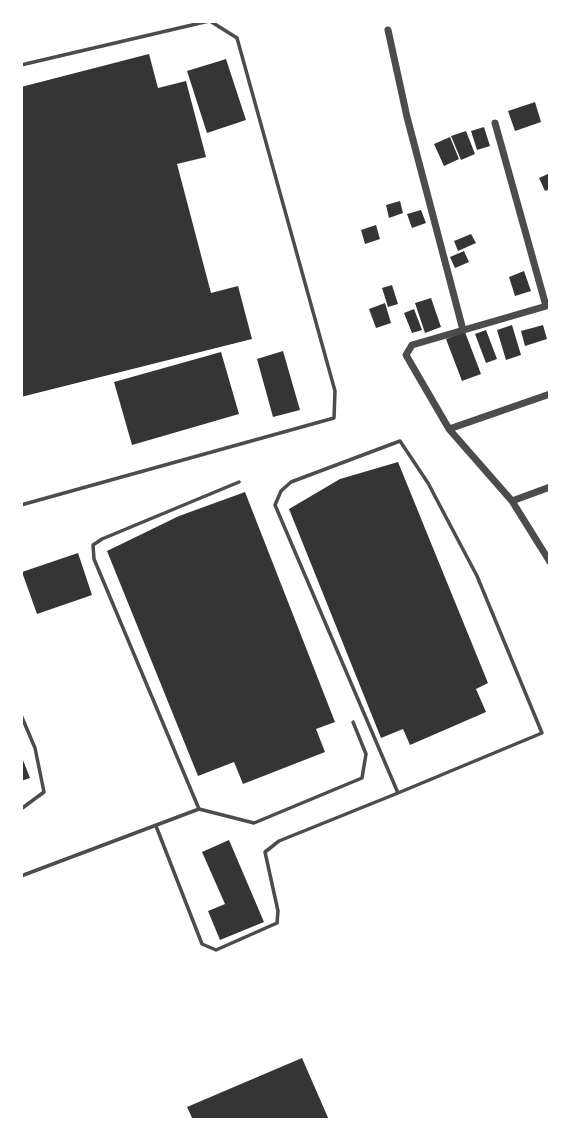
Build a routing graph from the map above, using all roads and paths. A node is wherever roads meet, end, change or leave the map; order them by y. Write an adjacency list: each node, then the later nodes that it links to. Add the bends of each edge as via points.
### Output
1 (209, 21): 3 (lane); 12 (lane, via 237,38 335,391 334,418)
2 (388, 30): 6 (street)
3 (21, 65)
4 (495, 123): 5 (street)
5 (548, 306): 6 (street)
6 (463, 330): 8 (street, via 412,345 407,355)
7 (550, 394): 8 (street)
8 (449, 429): 11 (street)
9 (239, 482): 18 (lane, via 93,545 94,559)
10 (550, 487): 11 (street)
11 (512, 501): 13 (street)
12 (21, 505)
13 (550, 562)
14 (21, 715): 17 (lane, via 35,748 44,792)
15 (353, 722): 18 (lane, via 366,754 362,778 254,823)
16 (398, 793): 16 (lane, via 275,505 291,482 400,441 428,483 477,576 542,733); 19 (lane, via 279,841 265,852 277,923 216,950 202,944)
17 (21, 809)
18 (199, 809): 19 (lane)
19 (156, 826): 20 (lane)
20 (21, 876)

